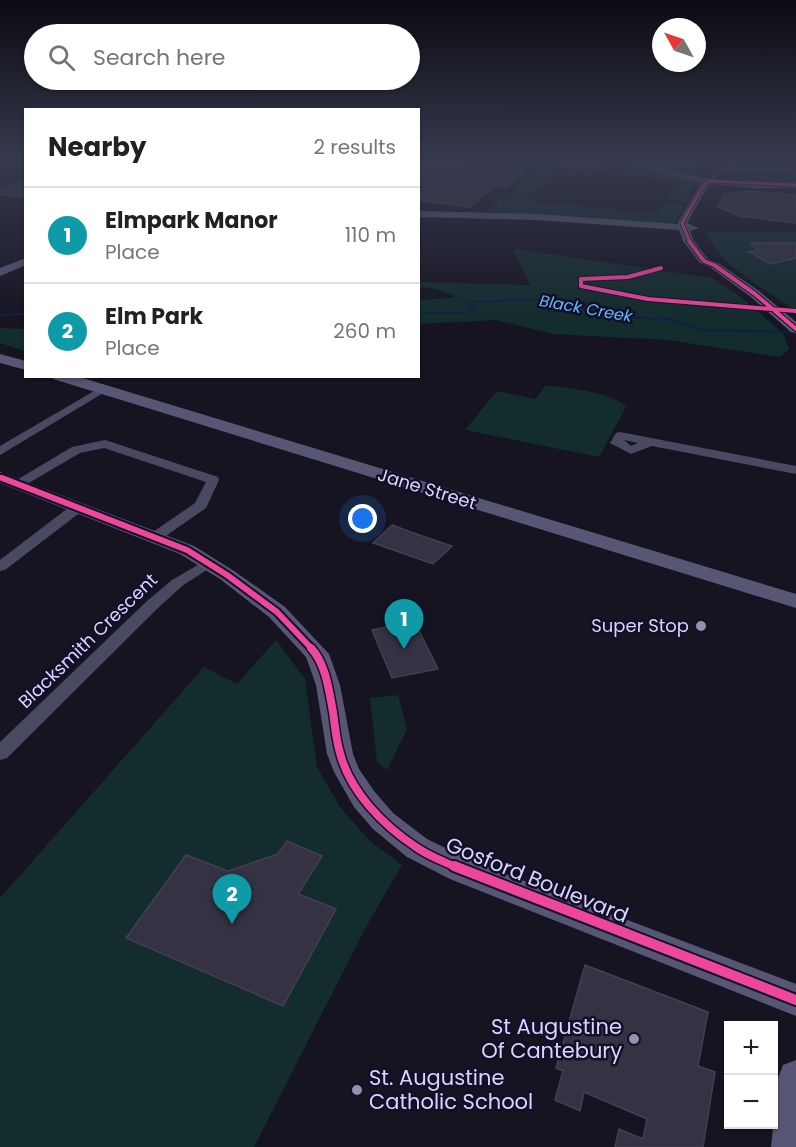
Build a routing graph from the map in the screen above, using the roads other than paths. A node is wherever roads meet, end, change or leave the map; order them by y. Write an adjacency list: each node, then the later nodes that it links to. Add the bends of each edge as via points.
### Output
1 (467, 215): 3 (street)
2 (686, 215): 3 (street)
3 (688, 227): 8 (street, via 704,261 755,294)
4 (24, 255): 6 (street)
5 (24, 262): 7 (street)
6 (0, 265)
7 (0, 272)
8 (796, 329)
9 (0, 358): 10 (street)
10 (24, 365)
11 (64, 378): 12 (street, Jane Street)
12 (101, 390): 14 (street); 21 (street, Jane Street)
13 (651, 442): 15 (street)
14 (0, 451)
15 (796, 470)
16 (9, 481): 17 (street, Gosford Boulevard); 18 (street, via 76,450 105,444 213,480 201,505)
17 (77, 508): 18 (street, Gosford Boulevard); 20 (street)
18 (156, 537): 19 (street, Gosford Boulevard)
19 (208, 563): 22 (street, Blacksmith Crescent, via 152,605); 23 (street, Gosford Boulevard, via 277,612 317,654 328,685 334,729 347,772 383,821 417,848 461,870)
20 (0, 567)
21 (796, 601)
22 (0, 753)
23 (796, 1000)
24 (796, 1078): 25 (street)
25 (790, 1147)

